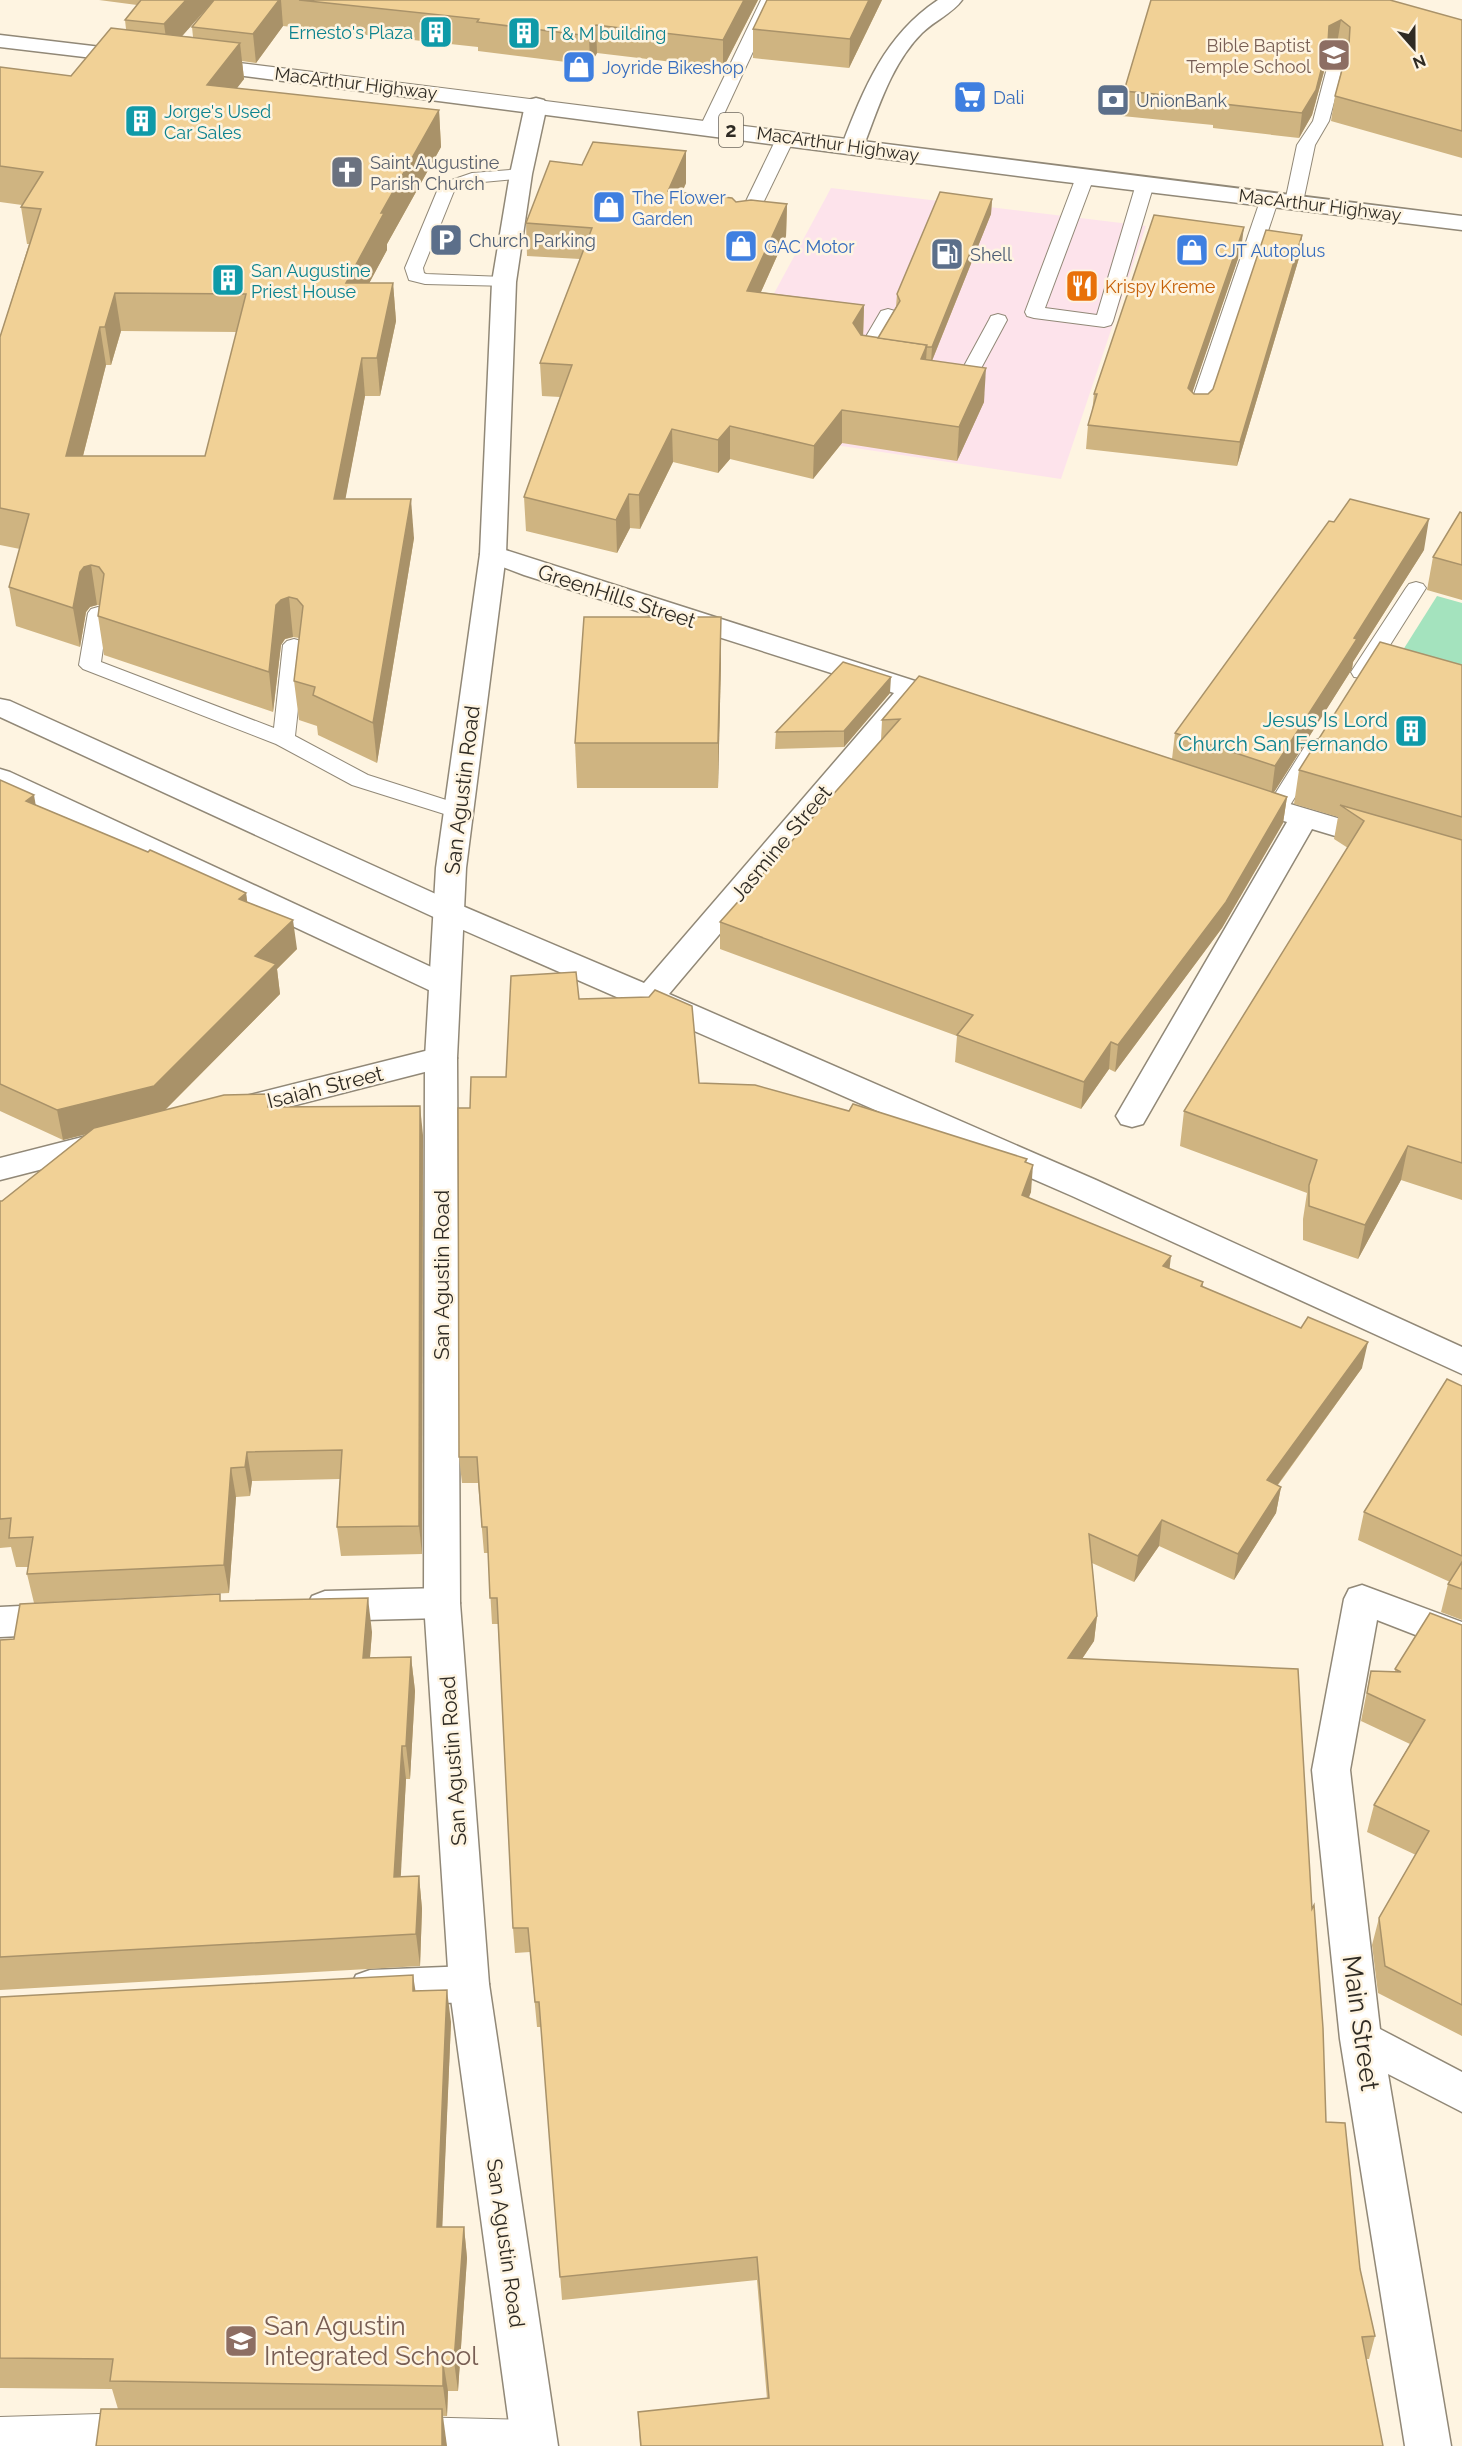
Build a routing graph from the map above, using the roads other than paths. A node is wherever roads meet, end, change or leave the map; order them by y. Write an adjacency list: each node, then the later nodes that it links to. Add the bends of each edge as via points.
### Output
1 (768, 0): 8 (lane)
2 (952, 0): 10 (main road, via 914,28 891,57)
3 (0, 40): 6 (main road)
4 (1336, 51): 15 (lane, via 1322,121 1306,146)
5 (182, 53): 7 (main road, MacArthur Highway / 2)
6 (152, 59)
7 (536, 105): 8 (main road, MacArthur Highway / 2); 11 (main road, San Agustin Road)
8 (709, 127): 9 (main road, MacArthur Highway / 2)
9 (786, 137): 10 (main road, MacArthur Highway / 2); 17 (lane)
10 (853, 145): 12 (main road, MacArthur Highway / 2)
11 (521, 174): 18 (main road, San Agustin Road); 18 (lane, via 471,178 446,188 414,268 415,276 425,279)
12 (1085, 177): 13 (main road, MacArthur Highway / 2); 13 (lane, via 1034,312 1104,321)
13 (1145, 184): 14 (main road, MacArthur Highway / 2)
14 (1270, 198): 15 (main road, MacArthur Highway / 2); 23 (lane)
15 (1294, 202): 16 (main road, MacArthur Highway / 2)
16 (1462, 223)
17 (742, 228)
18 (504, 282): 24 (main road, San Agustin Road)
19 (888, 315): 21 (lane, via 863,357 867,362)
20 (998, 320): 22 (lane, via 970,370 957,375)
21 (890, 366)
22 (924, 370)
23 (1198, 412)
24 (492, 554): 29 (main road, GreenHills Street); 36 (main road, San Agustin Road)
25 (1416, 588): 28 (lane)
26 (98, 613): 33 (lane, via 90,665)
27 (294, 645): 33 (lane)
28 (1352, 688)
29 (912, 689): 31 (main road, GreenHills Street); 41 (main road, Jasmine Street)
30 (0, 707): 39 (main road)
31 (980, 711)
32 (1327, 729): 37 (lane)
33 (284, 739): 36 (lane, via 360,780)
34 (0, 778): 40 (main road)
35 (1219, 791): 37 (main road)
36 (457, 811): 39 (main road, San Agustin Road)
37 (1290, 813): 38 (main road); 43 (main road)
38 (1462, 865)
39 (449, 912): 40 (main road, San Agustin Road); 41 (main road)
40 (444, 985): 42 (main road, San Agustin Road)
41 (649, 997): 47 (main road, via 1084,1188)
42 (441, 1058): 44 (main road, Isaiah Street); 48 (main road, San Agustin Road)
43 (1132, 1116)
44 (197, 1119)
45 (139, 1134): 46 (main road)
46 (0, 1169)
47 (1462, 1361)
48 (442, 1602): 49 (main road); 53 (main road, San Agustin Road)
49 (293, 1607)
50 (94, 1617): 51 (main road)
51 (0, 1622)
52 (1462, 1638): 55 (main road, Main Street, via 1362,1599 1331,1770)
53 (469, 1984): 54 (main road); 60 (main road, San Agustin Road)
54 (338, 1990)
55 (1361, 2039): 56 (main road); 61 (main road, Main Street)
56 (1462, 2093)
57 (167, 2430): 59 (lane)
58 (380, 2433): 60 (lane)
59 (0, 2434)
60 (534, 2442)
61 (1428, 2446)

